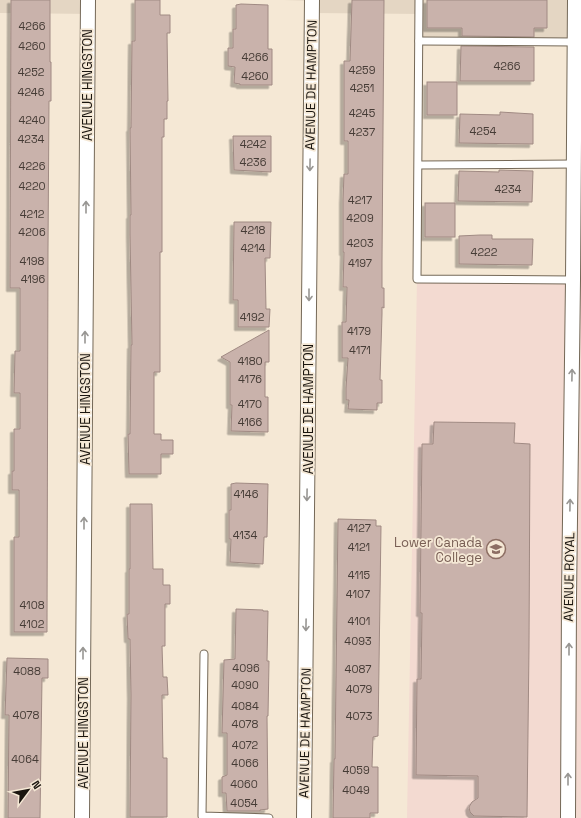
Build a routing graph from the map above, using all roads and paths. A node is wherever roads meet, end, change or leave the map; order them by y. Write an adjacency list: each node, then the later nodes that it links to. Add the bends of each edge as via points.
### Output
1 (88, 0): 12 (street, AVENUE HINGSTON, one-way to 1)
2 (312, 0): 14 (street, AVENUE DE HAMPTON, one-way to 14)
3 (419, 0): 5 (lane)
4 (575, 0): 6 (street, AVENUE ROYAL)
5 (419, 41): 6 (lane); 8 (lane)
6 (574, 42): 7 (street, AVENUE ROYAL)
7 (574, 164): 8 (lane); 9 (street, AVENUE ROYAL)
8 (419, 165): 9 (lane, via 417,279)
9 (573, 280): 15 (street, AVENUE ROYAL, one-way to 9)
10 (204, 654): 11 (lane)
11 (202, 817): 13 (lane)
12 (82, 818)
13 (269, 818)
14 (304, 818)
15 (568, 818)

